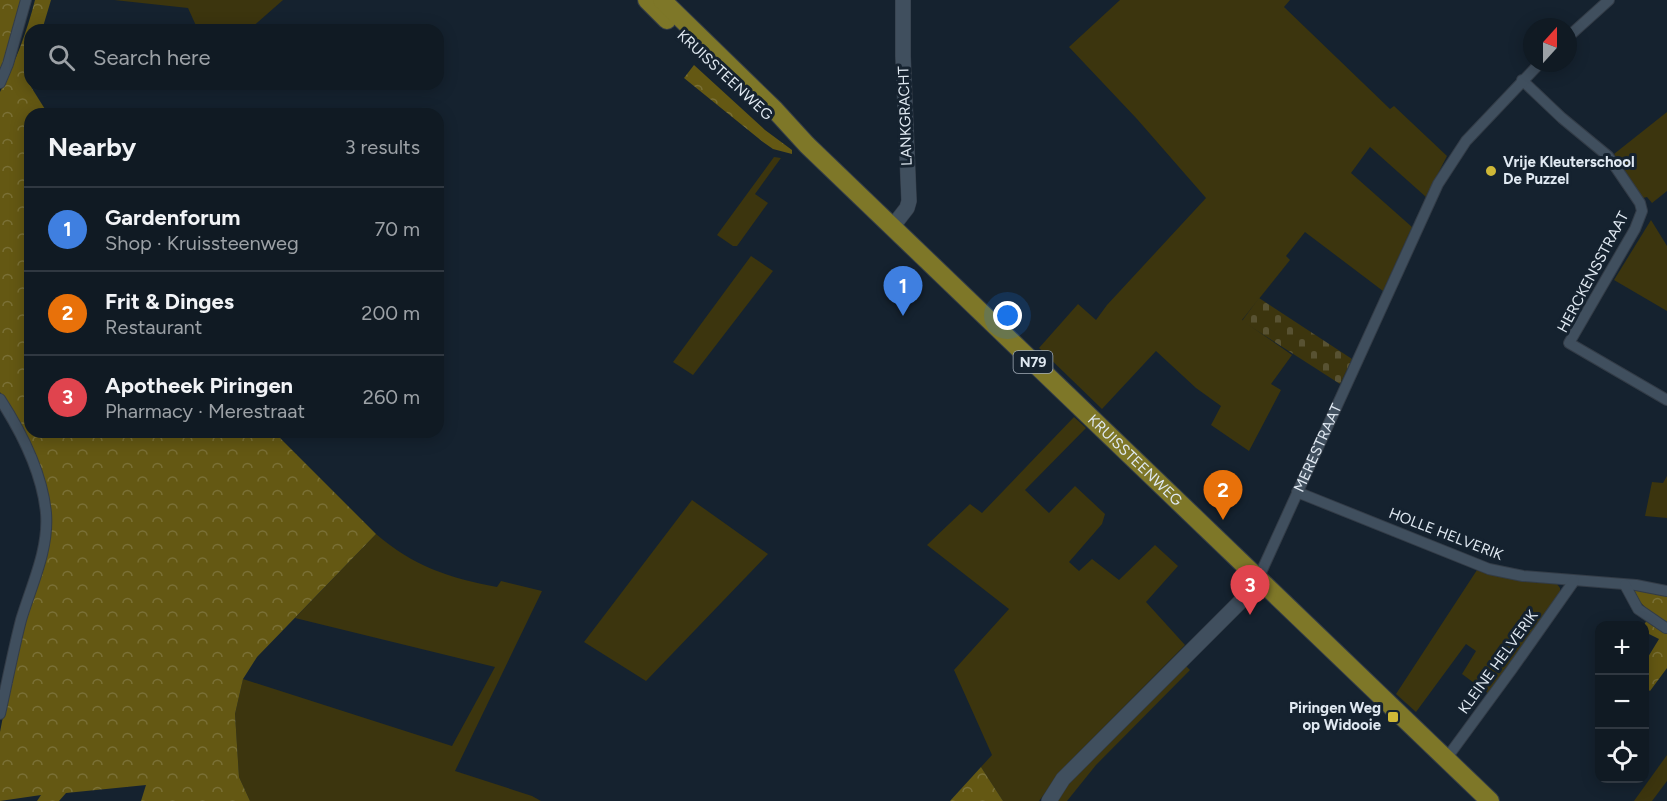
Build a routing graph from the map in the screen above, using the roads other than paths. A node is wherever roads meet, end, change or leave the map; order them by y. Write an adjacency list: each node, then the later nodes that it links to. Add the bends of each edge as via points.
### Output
1 (26, 0): 9 (street)
2 (647, 0): 10 (main road, KRUISSTEENWEG / N79, via 768,117)
3 (662, 0): 10 (main road, KRUISSTEENWEG / N79)
4 (903, 0): 11 (street, LANKGRACHT, via 909,201)
5 (1609, 0): 6 (street)
6 (1577, 30)
7 (1530, 72): 8 (street, MERESTRAAT)
8 (1522, 80): 13 (street, HERCKENSSTRAAT, via 1608,156 1642,211 1569,343); 14 (street, MERESTRAAT, via 1466,141 1438,184)
9 (0, 82)
10 (807, 145): 11 (main road, KRUISSTEENWEG / N79)
11 (892, 226): 15 (main road, KRUISSTEENWEG / N79)
12 (0, 399): 20 (street, via 36,467 46,514 42,551)
13 (1667, 400)
14 (1297, 492): 15 (street, MERESTRAAT); 16 (street, HOLLE HELVERIK, via 1489,569)
15 (1258, 579): 21 (main road, KRUISSTEENWEG / N79); 22 (street, MERESTRAAT, via 1254,588 1063,779)
16 (1574, 581): 17 (street, HOLLE HELVERIK); 21 (street, KLEINE HELVERIK)
17 (1625, 585): 18 (street, HOLLE HELVERIK); 19 (street, via 1638,609)
18 (1667, 591)
19 (1666, 628)
20 (0, 714)
21 (1446, 759): 23 (main road, KRUISSTEENWEG / N79)
22 (1049, 801)
23 (1490, 801)

